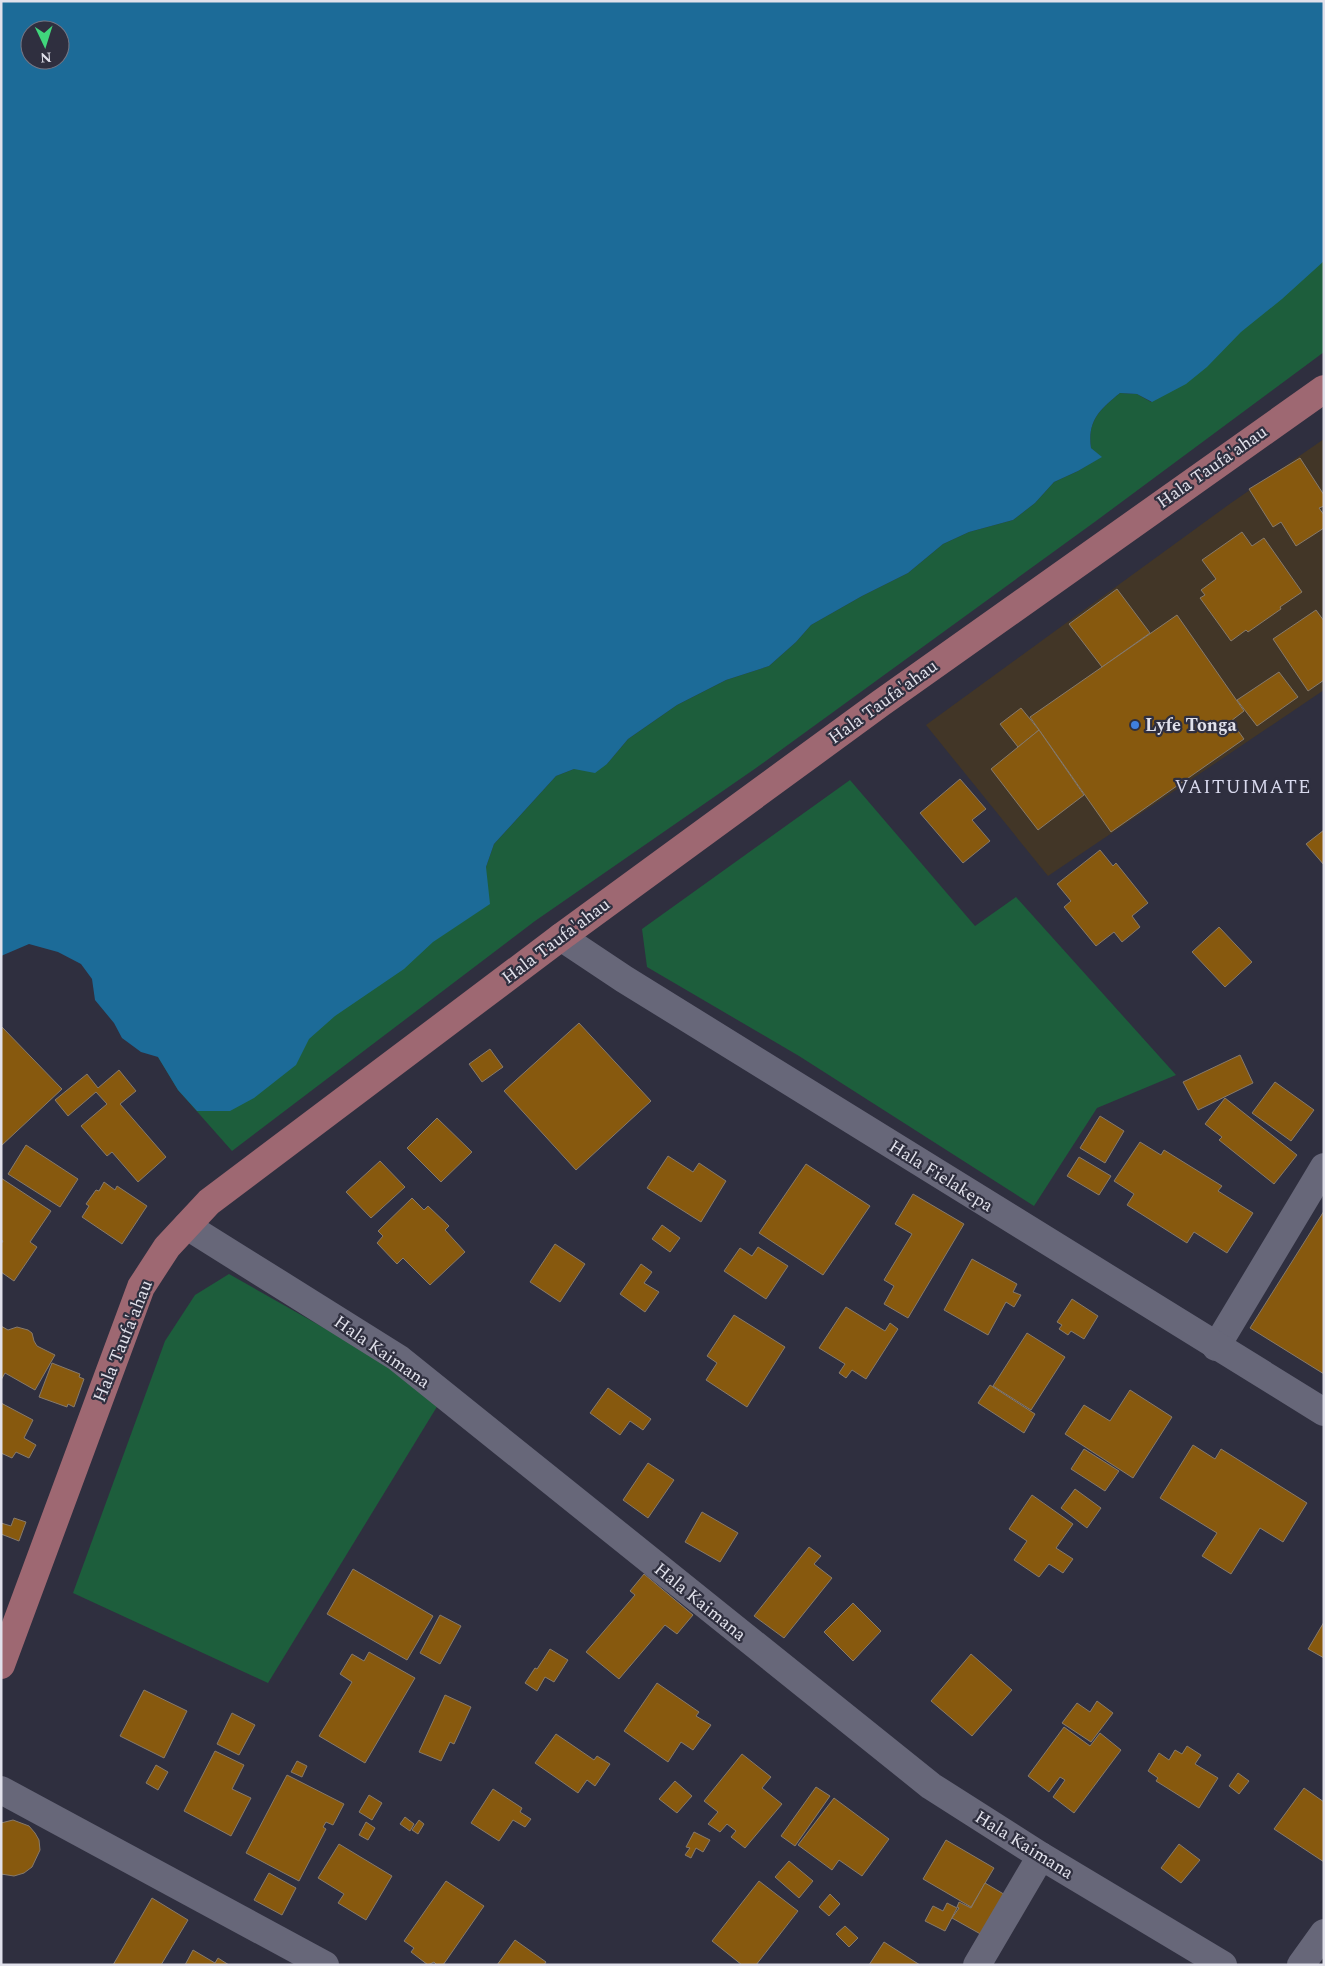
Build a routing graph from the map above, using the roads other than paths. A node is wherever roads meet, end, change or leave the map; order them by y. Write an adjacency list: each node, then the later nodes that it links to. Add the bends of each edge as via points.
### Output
1 (1324, 388): 2 (main road, Hala Taufa'ahau, via 881,703)
2 (561, 937): 4 (main road, Hala Taufa'ahau, via 209,1202); 5 (street, Hala Fielakepa)
3 (1324, 1167): 5 (street)
4 (187, 1226): 7 (main road, Hala Taufa'ahau, via 167,1247 141,1287); 9 (street, Hala Kaimana, via 398,1358 930,1786)
5 (1216, 1347): 6 (street, Hala Fielakepa)
6 (1324, 1412)
7 (1, 1665)
8 (1, 1790): 11 (street)
9 (1041, 1856): 12 (street); 13 (street, Hala Kaimana)
10 (1324, 1933): 14 (street)
11 (325, 1965)
12 (977, 1965)
13 (1223, 1965)
14 (1301, 1965)

